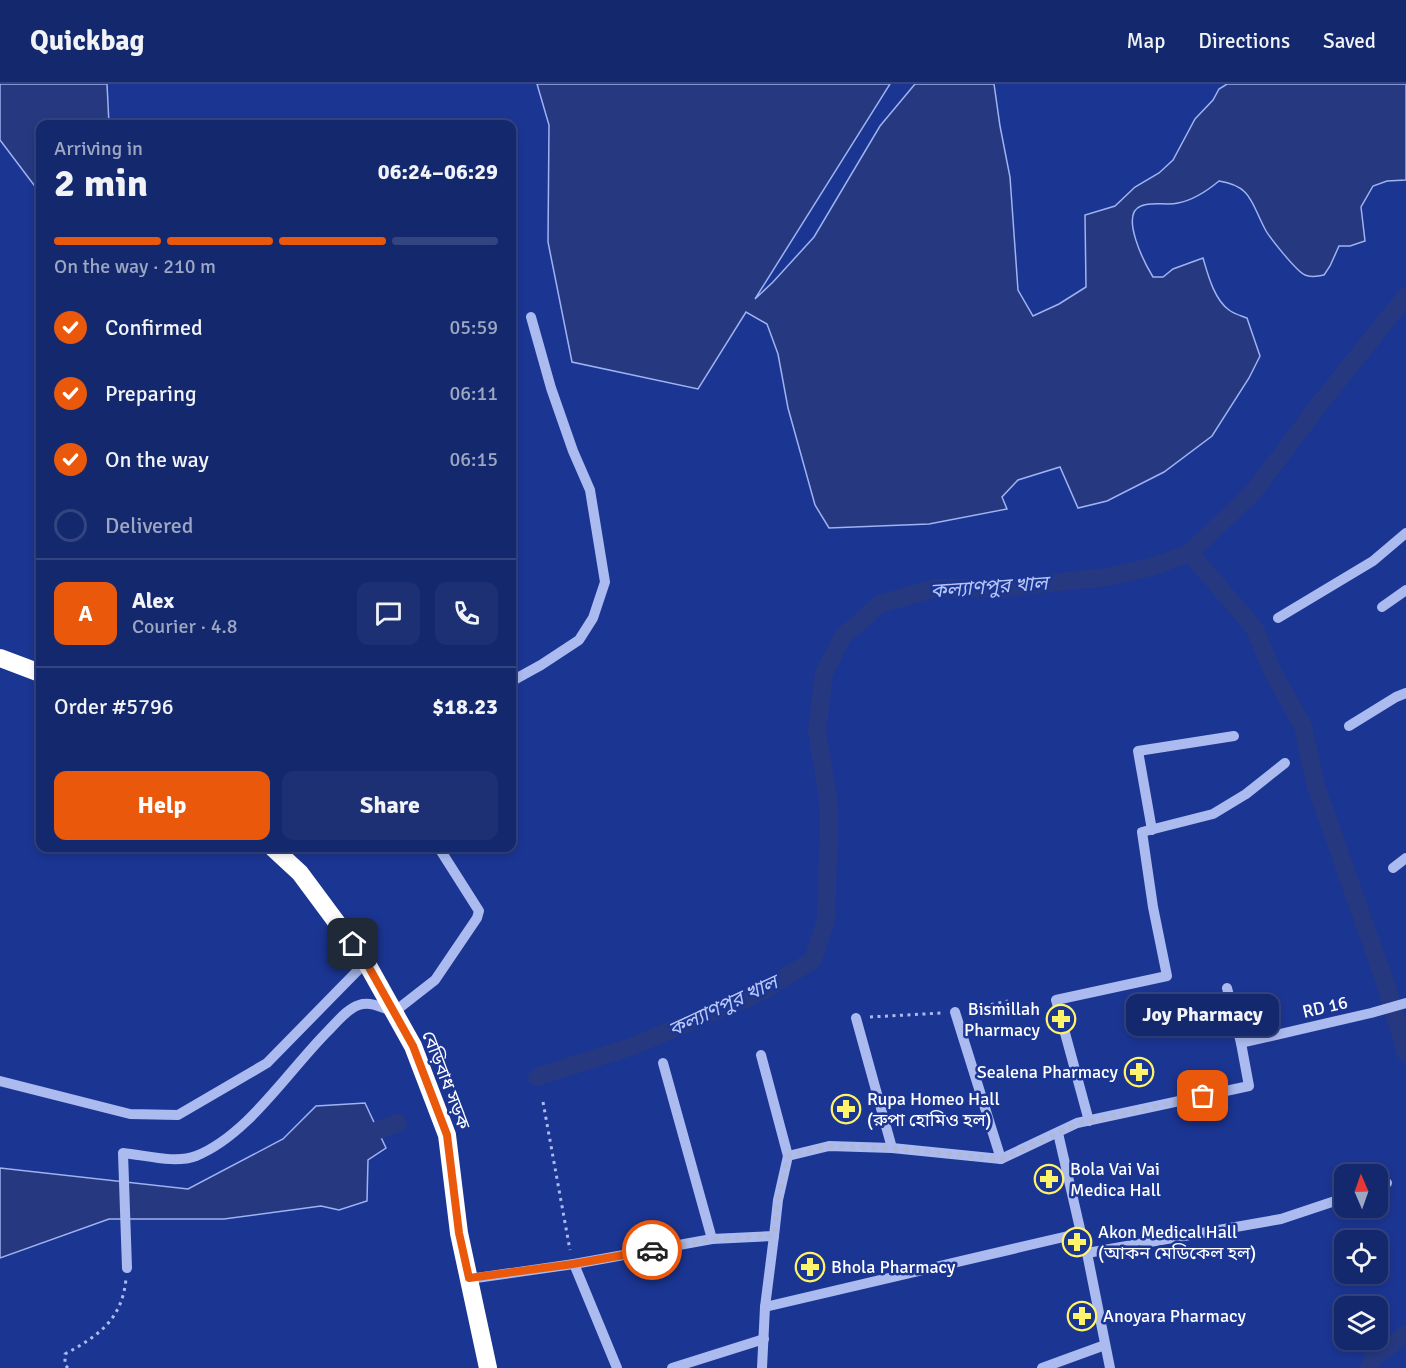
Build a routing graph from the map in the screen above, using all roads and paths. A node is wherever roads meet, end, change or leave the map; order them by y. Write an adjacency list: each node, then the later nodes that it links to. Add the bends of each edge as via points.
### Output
1 (531, 316): 8 (street, via 550,388 590,490 605,582 593,618 579,640)
2 (1406, 533): 5 (street, via 1373,561)
3 (1406, 590): 4 (street)
4 (1382, 607)
5 (1278, 618)
6 (0, 657): 7 (highway)
7 (36, 671)
8 (516, 679)
9 (1406, 693): 10 (street)
10 (1349, 726)
11 (1234, 736): 13 (street, via 1138,751)
12 (1286, 763): 13 (street, via 1213,814)
13 (1152, 830): 30 (street, via 1142,832 1167,976 1056,1000)
14 (277, 852): 18 (highway, বেড়িবাধ সড়ক, via 300,873)
15 (442, 852): 22 (street, via 479,911 477,918 435,980)
16 (1406, 858): 17 (street)
17 (1393, 868)
18 (366, 962): 22 (highway, বেড়িবাধ সড়ক); 28 (street, via 267,1063 178,1115 130,1114)
19 (1227, 987): 25 (street)
20 (1008, 1001): 23 (path)
21 (1406, 1003): 25 (street, RD 16)
22 (394, 1012): 41 (street, via 370,1003 358,1005 306,1053 244,1126 220,1144 194,1157 176,1159 123,1153); 42 (highway, বেড়িবাধ সড়ক, via 413,1046 447,1135 459,1233)
23 (955, 1012): 24 (path); 34 (street)
24 (856, 1018): 32 (street)
25 (1241, 1043): 30 (street, via 1249,1086)
26 (760, 1055): 33 (street)
27 (663, 1064): 38 (street)
28 (0, 1081)
29 (543, 1102): 40 (path)
30 (1089, 1121): 31 (street)
31 (1058, 1133): 34 (street); 36 (street)
32 (892, 1148): 33 (street, via 829,1146); 34 (street)
33 (788, 1156): 37 (street)
34 (1001, 1159)
35 (1334, 1201): 39 (street, via 1281,1219)
36 (1081, 1233): 39 (street); 43 (street)
37 (774, 1236): 38 (street); 43 (street)
38 (712, 1239): 40 (street)
39 (1087, 1254): 45 (street)
40 (573, 1264): 42 (street); 48 (street)
41 (127, 1268): 46 (path, via 125,1289 110,1324 65,1354)
42 (469, 1278): 47 (highway, বেড়িবাধ সড়ক)
43 (765, 1307): 44 (street)
44 (764, 1339): 49 (street); 50 (street)
45 (1105, 1345): 51 (street); 52 (street)
46 (68, 1368)
47 (488, 1368)
48 (617, 1368)
49 (672, 1368)
50 (762, 1368)
51 (1042, 1368)
52 (1110, 1368)

